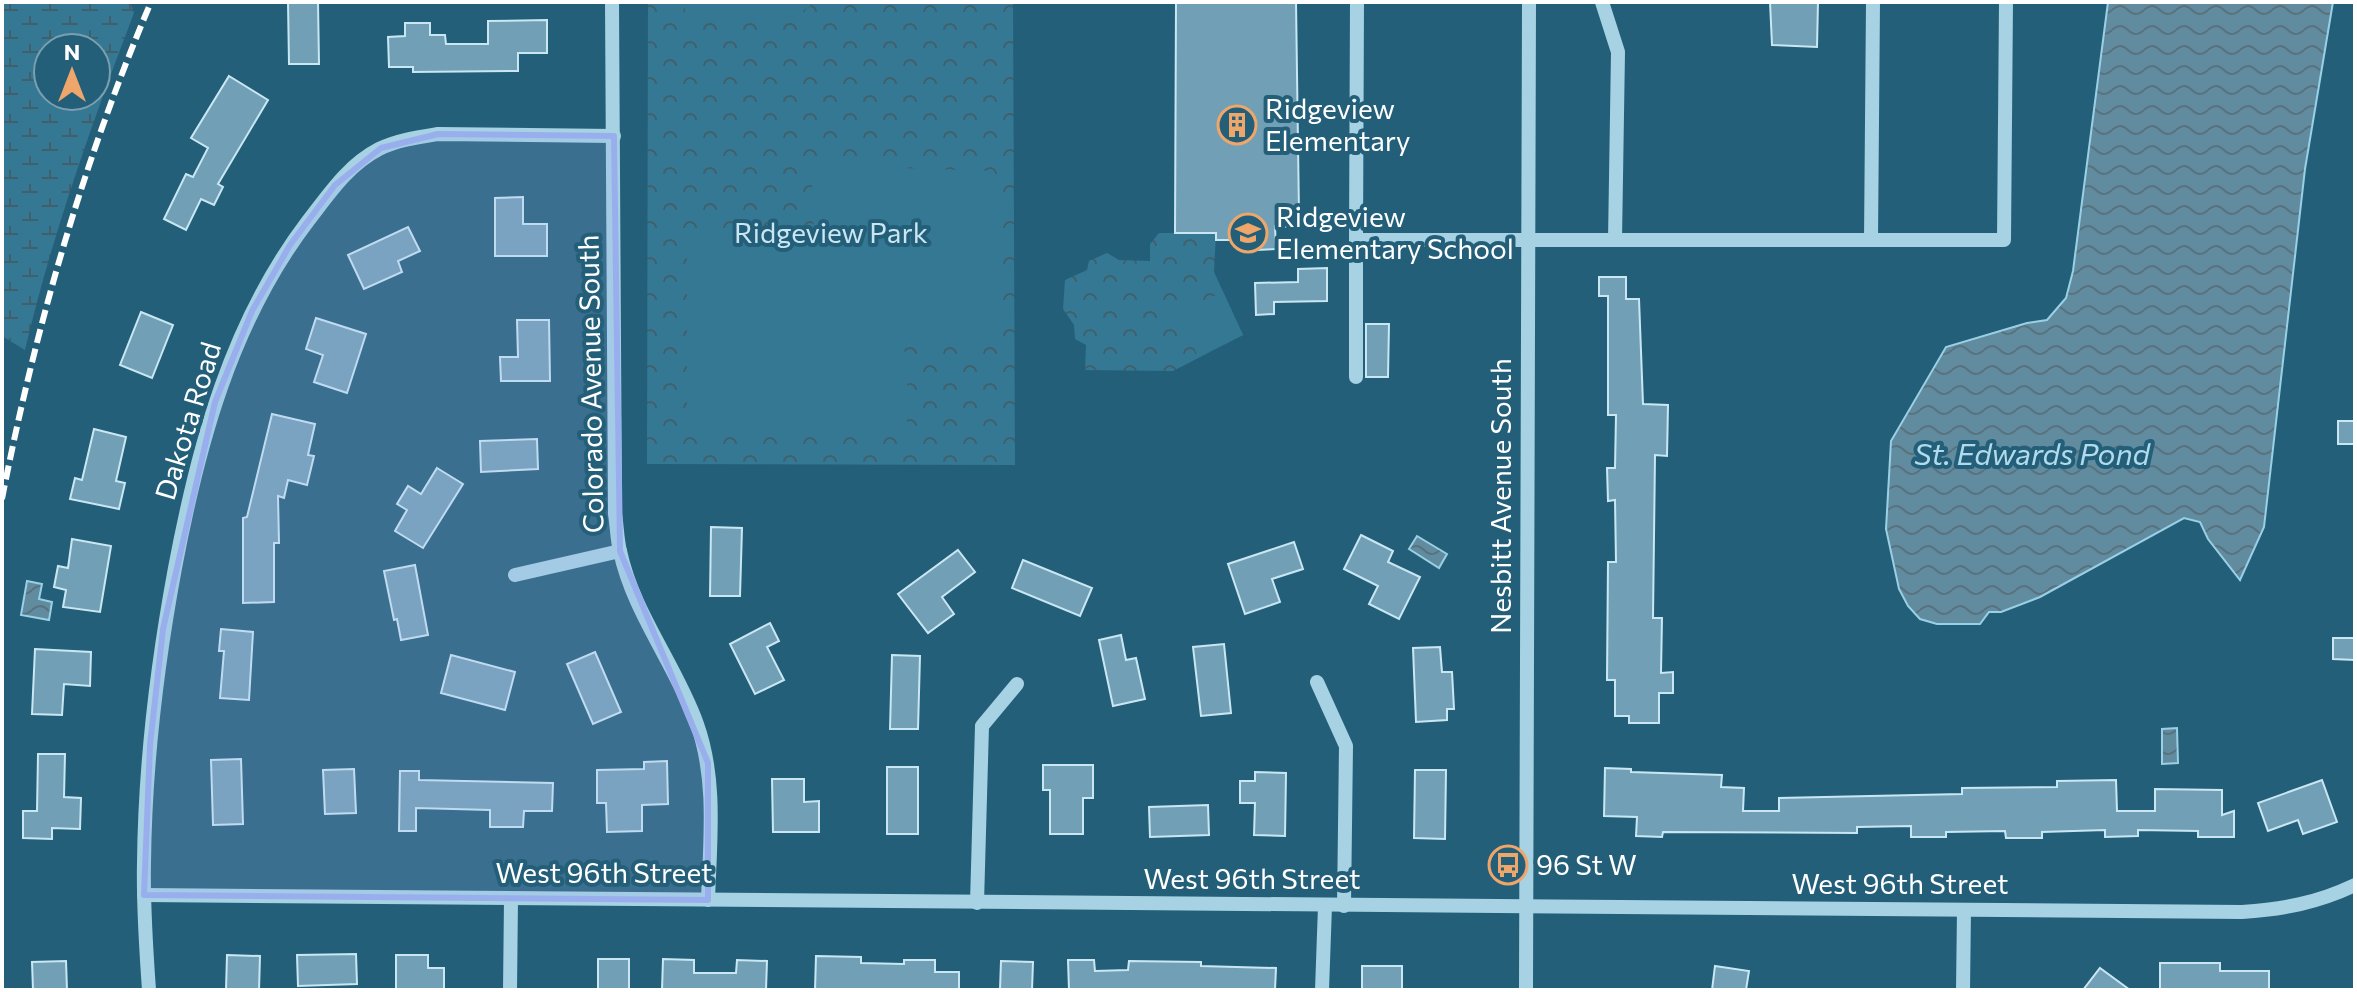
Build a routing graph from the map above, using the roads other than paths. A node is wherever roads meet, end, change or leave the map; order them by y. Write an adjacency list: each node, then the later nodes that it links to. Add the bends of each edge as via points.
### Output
1 (612, 2): 7 (street, Colorado Avenue South)
2 (1357, 2): 8 (street)
3 (1529, 2): 9 (street, Nesbitt Avenue South)
4 (1602, 2): 10 (street, via 1618,52)
5 (1873, 2): 11 (street)
6 (2006, 2): 11 (street, via 2004,240)
7 (614, 136): 13 (street, Colorado Avenue South, via 615,514); 18 (street, Dakota Road, via 438,134 381,148 335,185 290,245 252,311 223,381 185,514 163,629 150,745)
8 (1356, 240): 9 (street); 12 (street)
9 (1528, 240): 10 (street); 24 (street, Nesbitt Avenue South)
10 (1615, 240): 11 (street)
11 (1871, 240)
12 (1356, 377)
13 (620, 551): 14 (street); 20 (street, Colorado Avenue South, via 639,606 696,723 708,763)
14 (515, 575)
15 (1317, 682): 23 (street, via 1346,746)
16 (1017, 684): 21 (street, via 982,726)
17 (2355, 885): 25 (street, West 96th Street, via 2288,908 2242,912)
18 (144, 895): 19 (street, West 96th Street); 26 (street, Dakota Road)
19 (511, 899): 20 (street, West 96th Street); 27 (street)
20 (708, 900): 21 (street, West 96th Street)
21 (977, 903): 22 (street, West 96th Street)
22 (1325, 906): 23 (street, West 96th Street); 28 (street)
23 (1344, 906): 24 (street, West 96th Street)
24 (1526, 907): 25 (street, West 96th Street); 29 (street, Nesbitt Avenue South)
25 (1964, 910): 30 (street)
26 (149, 990)
27 (510, 990)
28 (1322, 990)
29 (1526, 990)
30 (1963, 990)

